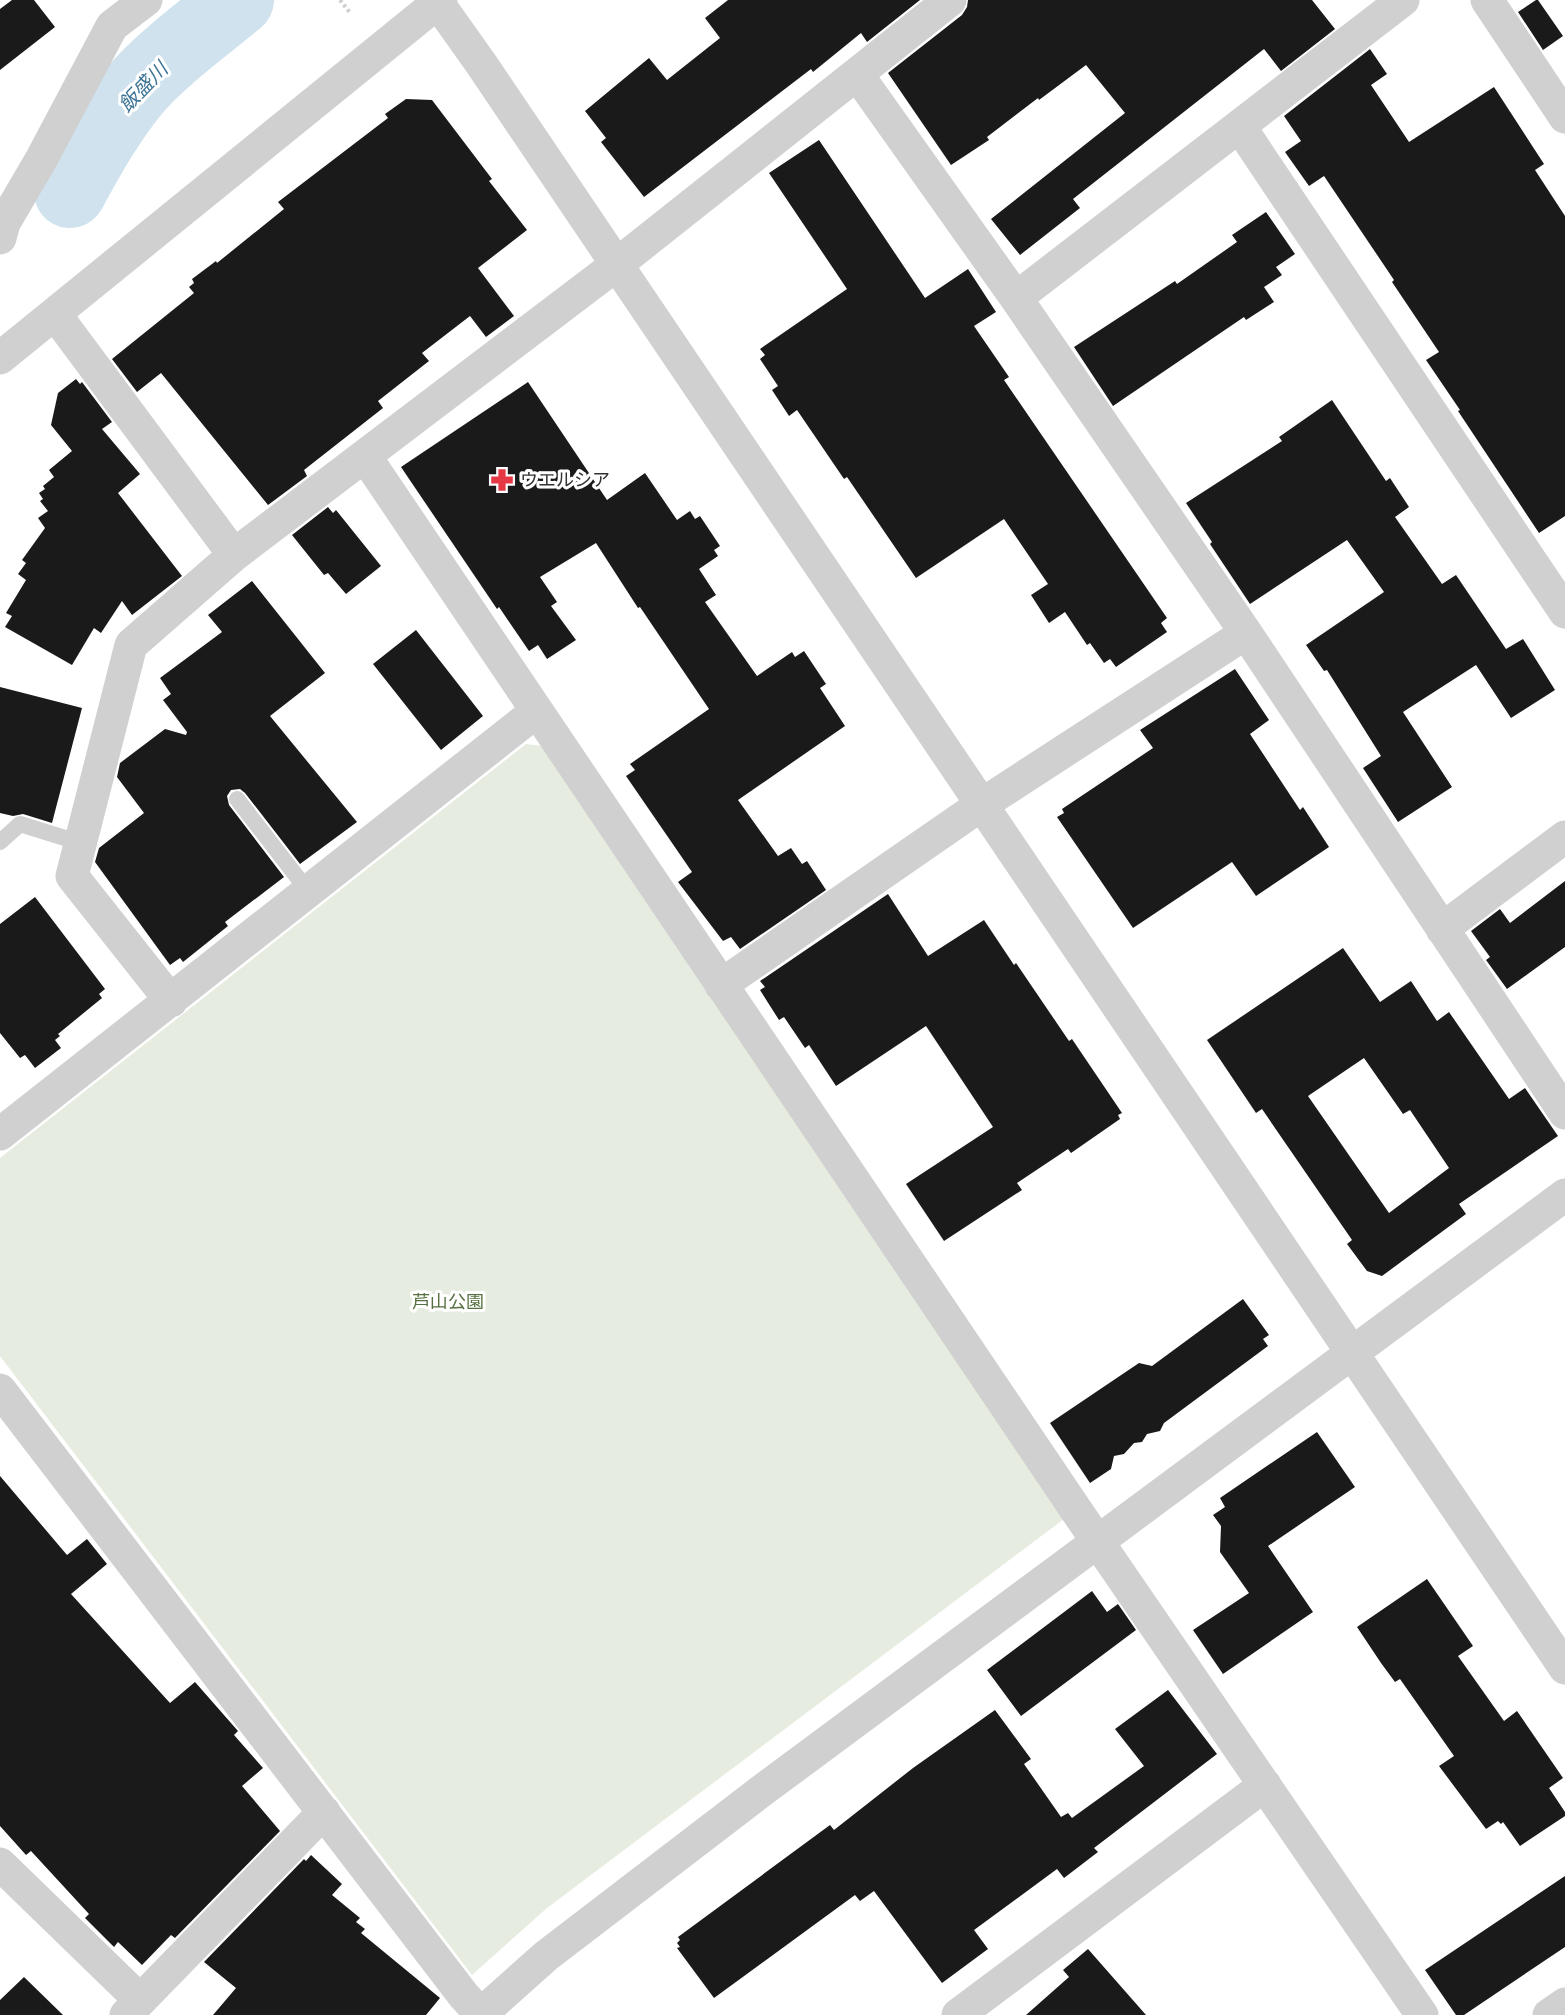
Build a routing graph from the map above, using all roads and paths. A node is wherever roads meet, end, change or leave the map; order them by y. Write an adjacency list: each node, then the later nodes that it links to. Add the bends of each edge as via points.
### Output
1 (340, 0): 7 (path)
2 (950, 0): 8 (street)
3 (1403, 0): 10 (street)
4 (1487, 0): 9 (street)
5 (440, 1): 12 (street); 14 (street)
6 (131, 4): 11 (street, via 112,26)
7 (351, 14)
8 (857, 74): 12 (street); 13 (street)
9 (1565, 117)
10 (1240, 127): 13 (street); 18 (street)
11 (1, 227)
12 (616, 265): 16 (street); 22 (street)
13 (1016, 298): 19 (street)
14 (55, 314): 15 (street); 17 (street)
15 (0, 358)
16 (365, 456): 17 (street); 20 (street)
17 (234, 555): 25 (street, via 132,645)
18 (1565, 612)
19 (1246, 633): 22 (street); 27 (street)
20 (537, 711): 26 (street); 28 (street)
21 (237, 799): 26 (lane)
22 (981, 805): 28 (street); 33 (street)
23 (1565, 837): 27 (street)
24 (0, 842): 25 (lane, via 20,824)
25 (81, 843): 29 (street, via 72,876)
26 (308, 891): 29 (street)
27 (1442, 929): 30 (street)
28 (721, 985): 35 (street)
29 (171, 1001): 31 (street)
30 (1565, 1113)
31 (0, 1134)
32 (1565, 1195): 33 (street)
33 (1352, 1352): 35 (street); 36 (street)
34 (0, 1390): 38 (street)
35 (1097, 1542): 37 (street); 43 (street, via 596,1917)
36 (1565, 1668)
37 (1266, 1785): 42 (street); 44 (street)
38 (324, 1812): 41 (street); 43 (street)
39 (0, 1864): 41 (street)
40 (1565, 2004): 45 (street)
41 (133, 2008)
42 (977, 2010)
43 (481, 2015)
44 (1422, 2015)
45 (1549, 2015)

